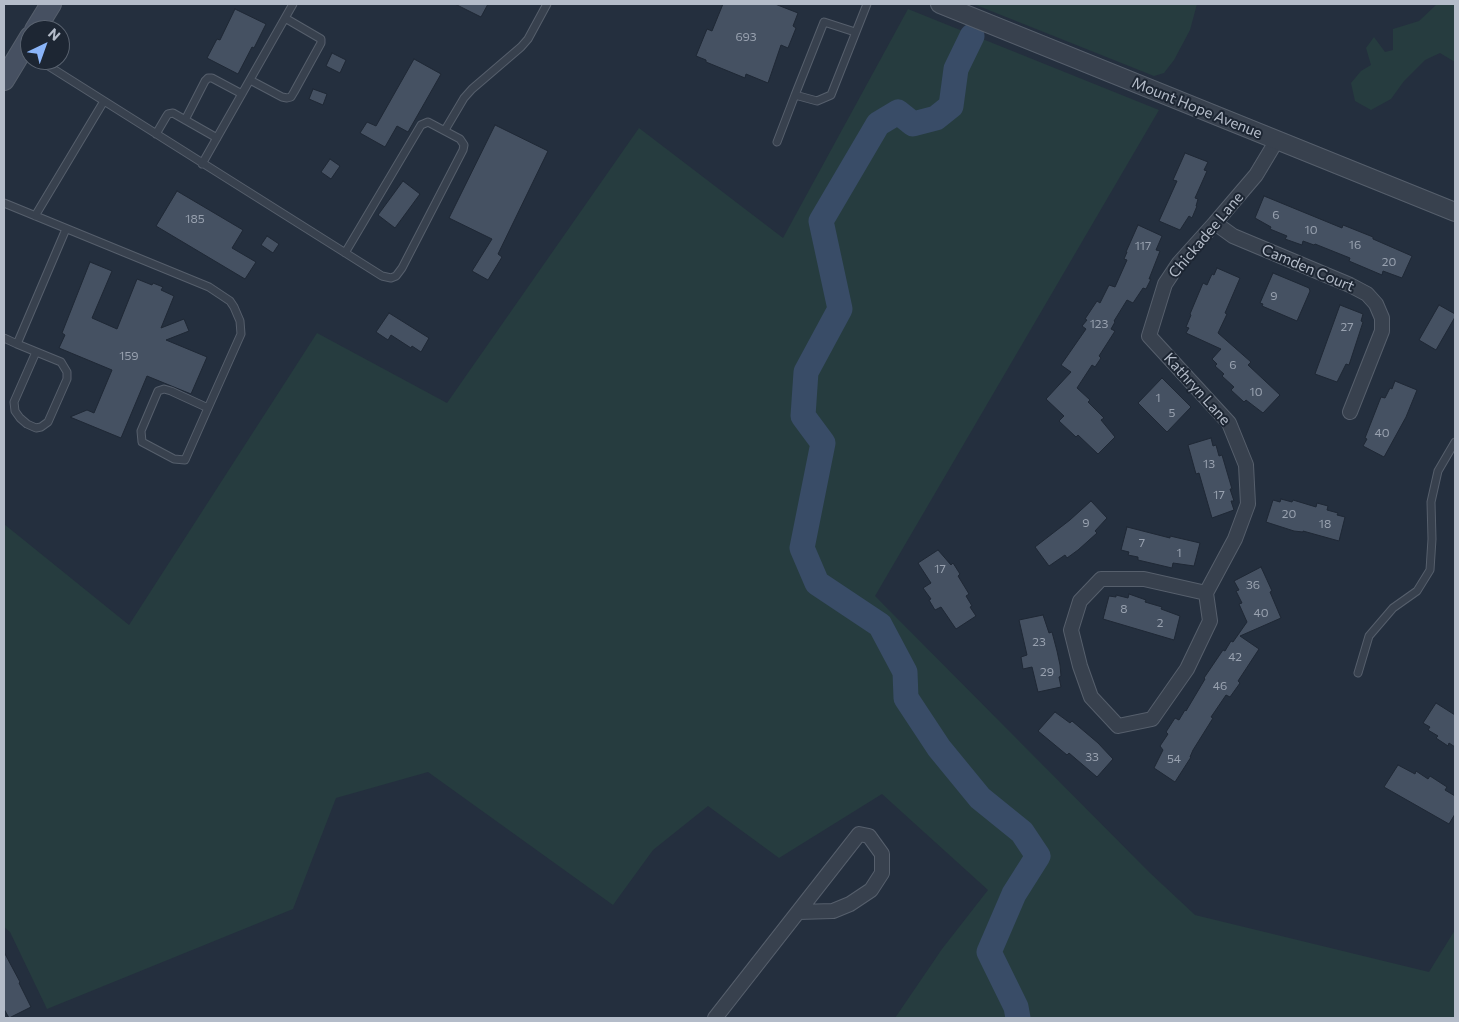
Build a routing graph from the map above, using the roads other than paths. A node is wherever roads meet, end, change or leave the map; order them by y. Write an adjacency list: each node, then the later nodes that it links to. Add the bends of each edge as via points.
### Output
1 (51, 4): 7 (main road)
2 (293, 4): 6 (lane)
3 (547, 4): 17 (lane, via 528,38 472,89)
4 (866, 4): 8 (lane)
5 (946, 5): 20 (street, Mount Hope Avenue)
6 (285, 18): 12 (lane); 12 (lane, via 321,39 294,92 291,97 282,98)
7 (41, 20)
8 (855, 32): 14 (lane, via 831,96 817,100); 14 (lane, via 824,22)
9 (20, 62): 11 (main road)
10 (59, 70): 15 (lane)
11 (4, 80)
12 (250, 80): 13 (lane)
13 (242, 94): 16 (lane, via 208,78); 19 (lane)
14 (795, 95): 21 (lane)
15 (104, 101): 18 (lane); 25 (lane)
16 (185, 120): 18 (lane, via 173,113 168,114); 19 (lane)
17 (445, 130): 28 (lane, via 428,122 421,125); 28 (lane, via 460,139 463,150 396,276 382,276)
18 (156, 134): 22 (lane)
19 (217, 138): 22 (lane)
20 (1277, 140): 24 (street, Mount Hope Avenue); 26 (street, Chickadee Lane, via 1256,175)
21 (777, 142)
22 (202, 164): 28 (lane)
23 (4, 203): 25 (lane)
24 (1455, 212)
25 (35, 216): 27 (lane)
26 (1216, 224): 29 (street, Chickadee Lane, via 1179,262 1165,284); 34 (street, Camden Court, via 1233,236 1350,285 1367,294 1376,304 1382,318 1382,331)
27 (66, 229): 31 (lane); 33 (lane, via 209,287 230,301 240,321 241,334)
28 (345, 253)
29 (1149, 336): 36 (street, Kathryn Lane, via 1229,423 1246,465 1248,504 1235,540)
30 (4, 338): 31 (lane)
31 (17, 344): 32 (lane)
32 (36, 352): 32 (lane, via 61,362 67,372 48,422 36,428 20,418 14,402)
33 (208, 408): 33 (lane, via 185,460 174,459 142,442 141,432 158,390 171,391)
34 (1350, 412)
35 (1455, 442): 37 (lane, via 1438,471 1432,502 1430,570 1417,591 1394,608 1369,636)
36 (1206, 593): 36 (street, via 1210,621 1187,668 1152,719 1118,726 1091,697 1080,666 1071,630 1080,601 1102,579 1144,579)
37 (1358, 673)
38 (798, 912): 38 (street, via 859,834 869,836 882,854 882,873 871,890 833,911); 39 (street)
39 (715, 1018)

